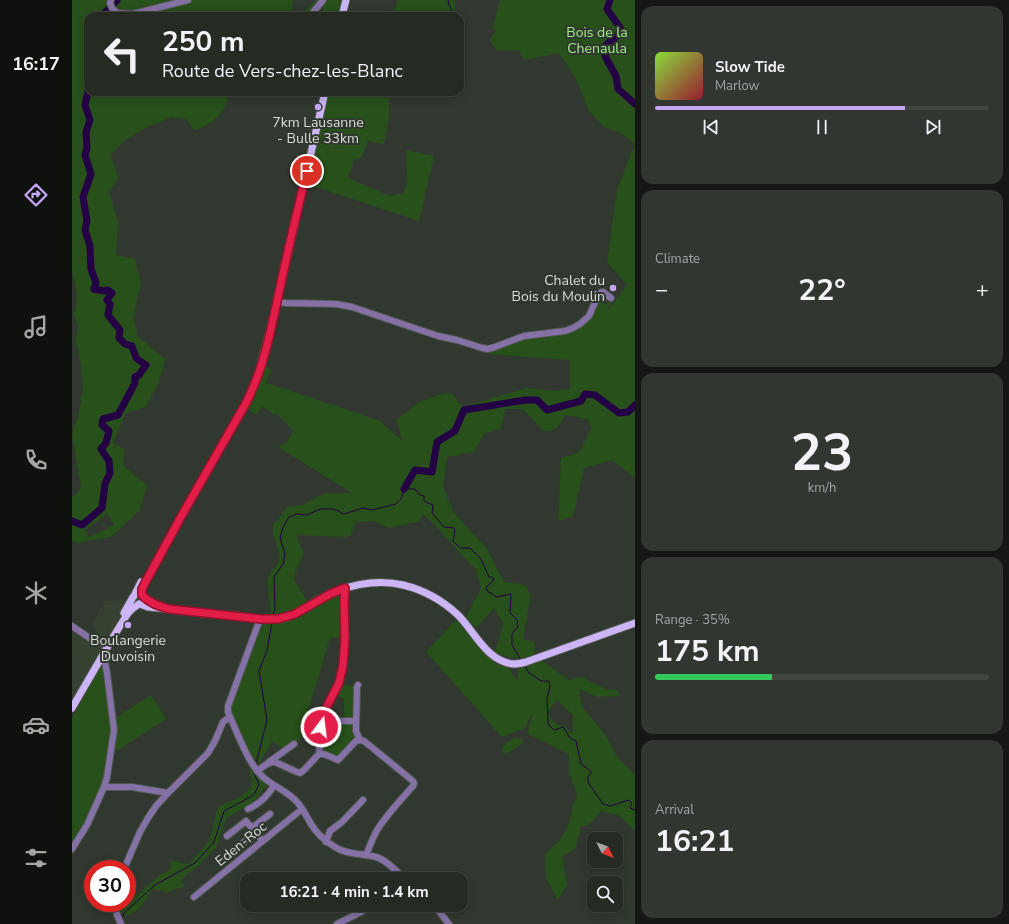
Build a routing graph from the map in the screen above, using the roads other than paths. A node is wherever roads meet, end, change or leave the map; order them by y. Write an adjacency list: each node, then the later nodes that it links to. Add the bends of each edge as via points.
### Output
1 (188, 0): 6 (street)
2 (323, 0): 7 (street)
3 (346, 0): 8 (main road)
4 (111, 2): 5 (street)
5 (116, 12)
6 (141, 12)
7 (313, 12)
8 (343, 12)
9 (324, 96): 11 (main road)
10 (611, 298): 11 (street, via 603,292 599,293 589,316 573,328 524,336 488,349 438,336 352,307)
11 (277, 302): 12 (main road, via 255,384)
12 (182, 515): 14 (main road); 15 (main road, via 142,589)
13 (345, 588): 16 (main road, via 290,616); 17 (main road, via 383,582 400,584 431,595 459,616 493,656 515,664); 26 (street, via 343,665 339,683 322,716)
14 (134, 597): 15 (main road, via 138,594); 19 (main road)
15 (141, 600): 16 (main road, via 169,609); 19 (main road, via 128,613)
16 (260, 619): 24 (street, via 228,706)
17 (635, 623)
18 (72, 626): 20 (street, via 91,639)
19 (115, 634): 20 (main road)
20 (108, 646): 21 (main road)
21 (103, 655): 23 (main road); 33 (street, via 114,730)
22 (358, 685): 25 (street)
23 (72, 708)
24 (230, 717): 31 (street); 34 (street, via 223,722 208,753)
25 (356, 721): 26 (street, via 340,720 333,727); 27 (street, via 356,731)
26 (321, 727): 29 (street)
27 (360, 740): 29 (street, via 338,760); 45 (street, via 414,783 377,830)
28 (294, 744): 30 (street)
29 (319, 754): 30 (street, via 300,773 275,762)
30 (269, 763): 31 (street)
31 (257, 771): 32 (street)
32 (274, 785): 36 (street, via 266,796); 37 (street, via 292,797)
33 (104, 787): 34 (street, via 132,787); 44 (street, via 87,825)
34 (168, 793): 46 (street, via 156,806 140,832)
35 (363, 800): 42 (street, via 330,831)
36 (248, 809)
37 (302, 809): 41 (street, Eden-Roc); 42 (street)
38 (270, 814): 39 (street, via 252,828)
39 (255, 831): 40 (street, via 246,821); 41 (street); 43 (street)
40 (227, 836)
41 (263, 841): 48 (street, Eden-Roc)
42 (326, 842): 45 (street, via 341,850)
43 (238, 847)
44 (72, 849)
45 (366, 855): 47 (street, via 377,857)
46 (128, 860)
47 (396, 872)
48 (194, 897)
49 (116, 912): 52 (street)
50 (361, 912): 53 (street)
51 (440, 912): 54 (street)
52 (121, 924)
53 (337, 924)
54 (449, 924)

